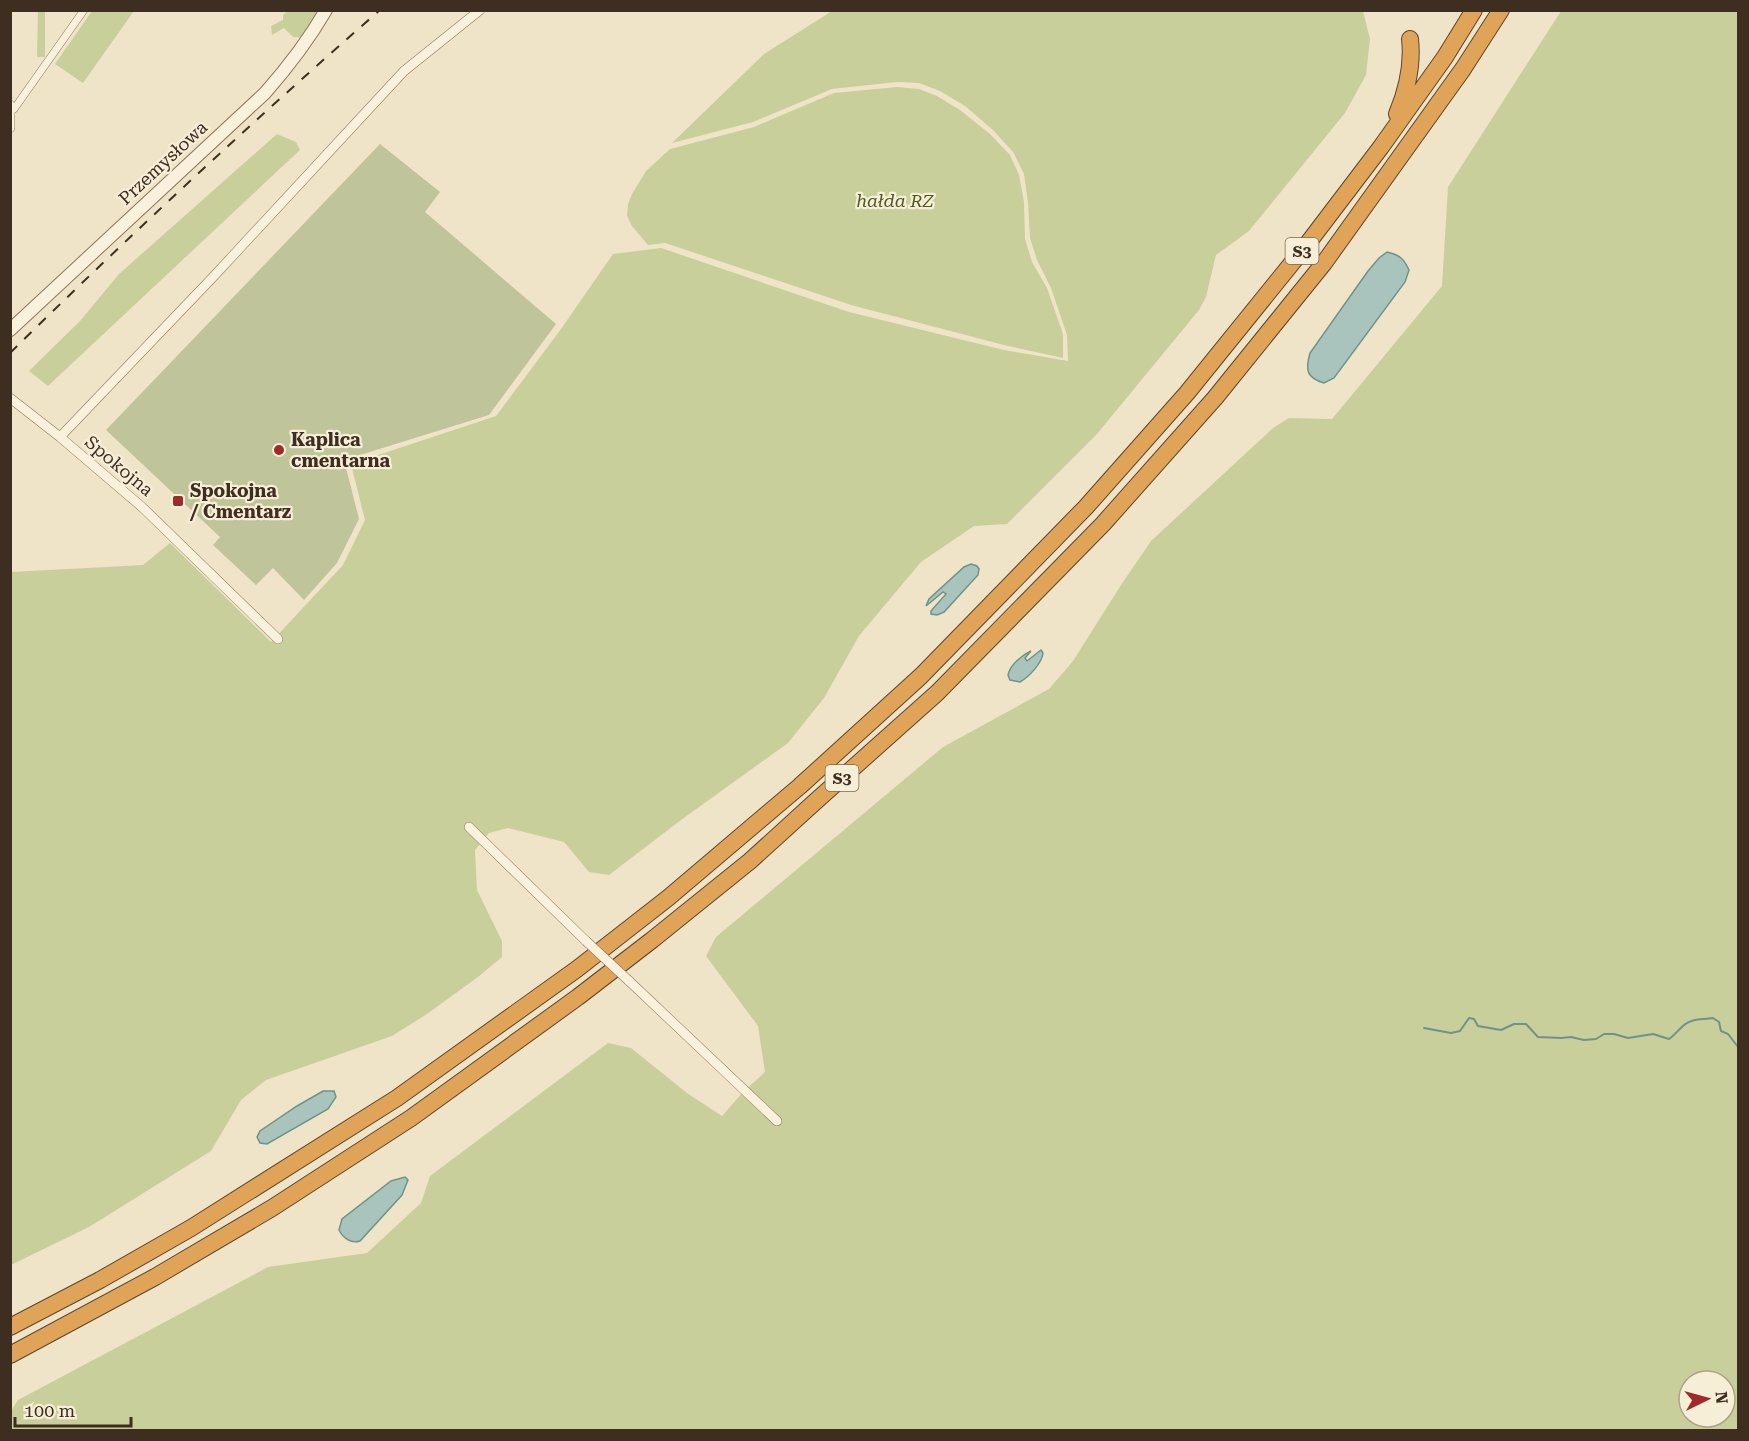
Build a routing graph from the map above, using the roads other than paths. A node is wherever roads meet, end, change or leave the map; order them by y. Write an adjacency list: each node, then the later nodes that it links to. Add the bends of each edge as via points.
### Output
1 (84, 10): 8 (street)
2 (326, 10): 11 (street, Przemysłowa, via 304,46 265,93)
3 (480, 10): 13 (street, via 392,83)
4 (1474, 10): 10 (highway, S3)
5 (1501, 10): 18 (highway, S3, via 1324,262 1215,398 1102,524 937,693 750,861 467,1079 272,1208)
6 (1410, 39): 10 (highway, via 1411,65 1406,87)
7 (10, 105): 8 (street)
8 (11, 110): 9 (street)
9 (10, 128)
10 (1381, 147): 17 (highway, S3, via 1187,393 1086,507 921,676 791,793 650,913 406,1092 191,1228)
11 (10, 330)
12 (10, 398): 13 (street, Spokojna)
13 (60, 437): 14 (street, Spokojna, via 142,507)
14 (278, 639)
15 (469, 827): 16 (street, bridge)
16 (777, 1121)
17 (10, 1327)
18 (10, 1355)

